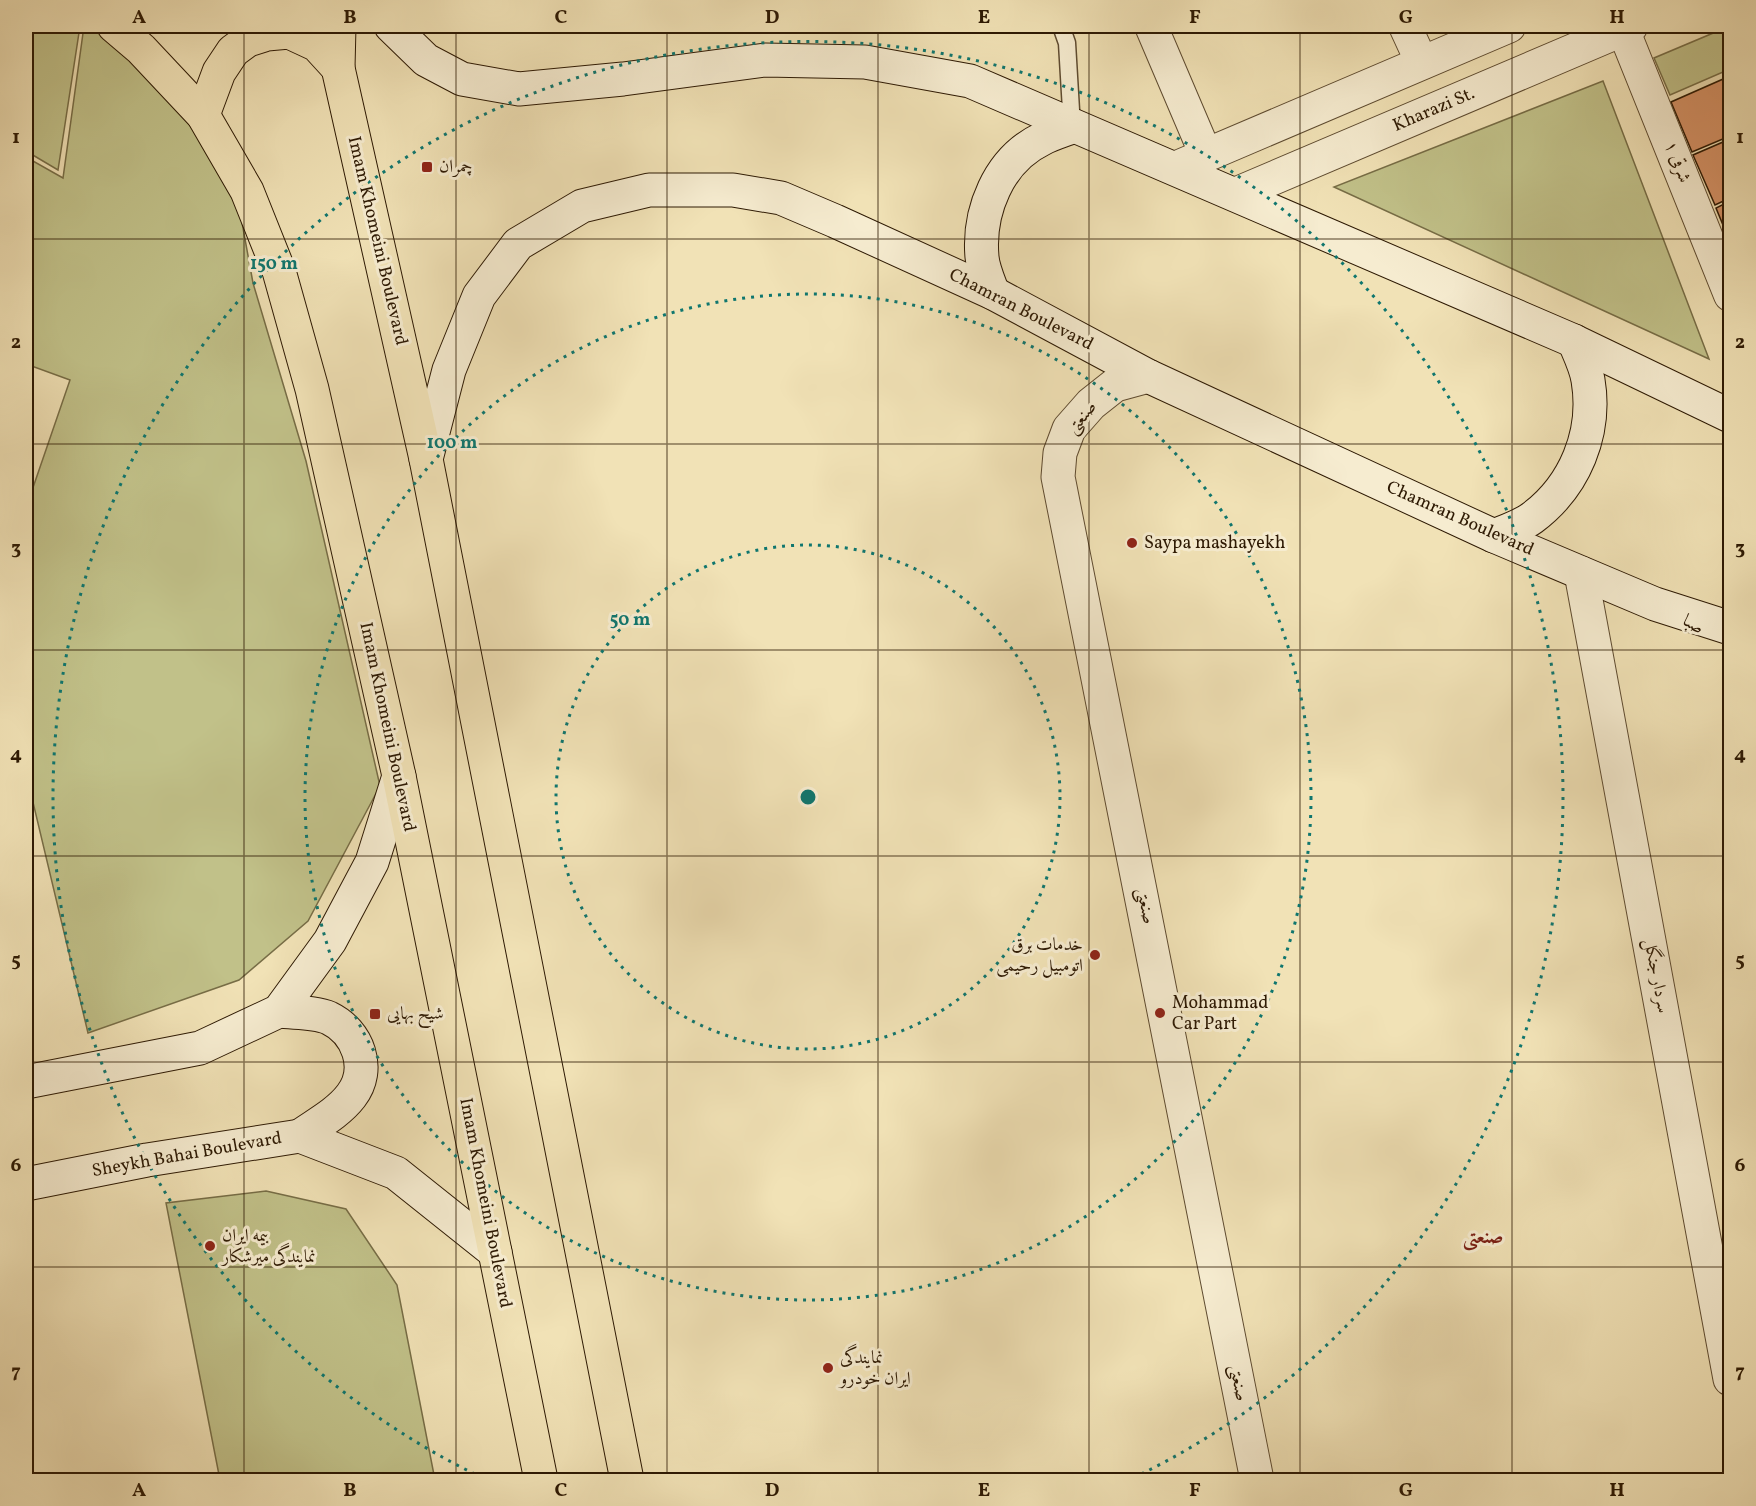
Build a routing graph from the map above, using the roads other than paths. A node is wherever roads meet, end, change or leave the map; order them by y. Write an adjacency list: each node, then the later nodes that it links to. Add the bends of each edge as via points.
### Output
1 (114, 26): 11 (main road, Imam Khomeini Boulevard)
2 (339, 26): 10 (main road, Imam Khomeini Boulevard)
3 (391, 26): 12 (main road, via 426,60 462,79 519,89 765,60 865,62 970,81)
4 (1061, 26): 12 (lane, via 1067,43)
5 (1151, 26): 13 (street)
6 (1405, 26): 9 (street)
7 (1509, 26): 9 (main road)
8 (1627, 27): 15 (main road, Kharazi St.); 17 (street, ۱ شرقی)
9 (1422, 63): 13 (main road)
10 (338, 68): 11 (main road, via 317,45 289,32 248,40 233,51 219,72); 21 (main road, Imam Khomeini Boulevard)
11 (203, 115): 27 (main road, Imam Khomeini Boulevard, via 247,191 279,272 312,389)
12 (1072, 127): 14 (main road); 16 (main road, via 1040,139 1012,161 992,191 982,225 982,260)
13 (1206, 155): 14 (main road)
14 (1176, 168): 15 (main road)
15 (1236, 194): 18 (main road)
16 (993, 293): 19 (main road, Chamran Boulevard); 21 (main road, Chamran Boulevard, via 781,198 733,190 649,190 582,206 518,244 479,296 448,370)
17 (1731, 295)
18 (1574, 340): 20 (main road); 22 (main road, via 1588,378 1591,418 1581,458 1561,492 1531,519)
19 (1148, 376): 22 (main road, Chamran Boulevard); 36 (main road, صنعتی, via 1115,385 1091,404 1069,429 1060,453 1058,477)
20 (1731, 416)
21 (426, 459): 35 (main road, Imam Khomeini Boulevard)
22 (1494, 536): 23 (main road, Chamran Boulevard)
23 (1581, 573): 24 (main road, Chamran Boulevard); 33 (main road, سردار جنگل)
24 (1655, 604): 25 (main road, Chamran Boulevard); 26 (main road, صبا)
25 (1731, 628)
26 (1731, 645)
27 (399, 776): 28 (main road, via 372,862 330,941); 32 (main road, Imam Khomeini Boulevard)
28 (279, 1011): 29 (main road, via 200,1048); 30 (main road, via 327,1017 340,1024 352,1035 362,1064 360,1080 343,1106)
29 (26, 1082)
30 (300, 1136): 31 (main road, Sheykh Bahai Boulevard); 32 (main road, Sheykh Bahai Boulevard, via 396,1173)
31 (26, 1184)
32 (495, 1252): 34 (main road, Imam Khomeini Boulevard)
33 (1731, 1378)
34 (541, 1480)
35 (627, 1480)
36 (1257, 1480)

